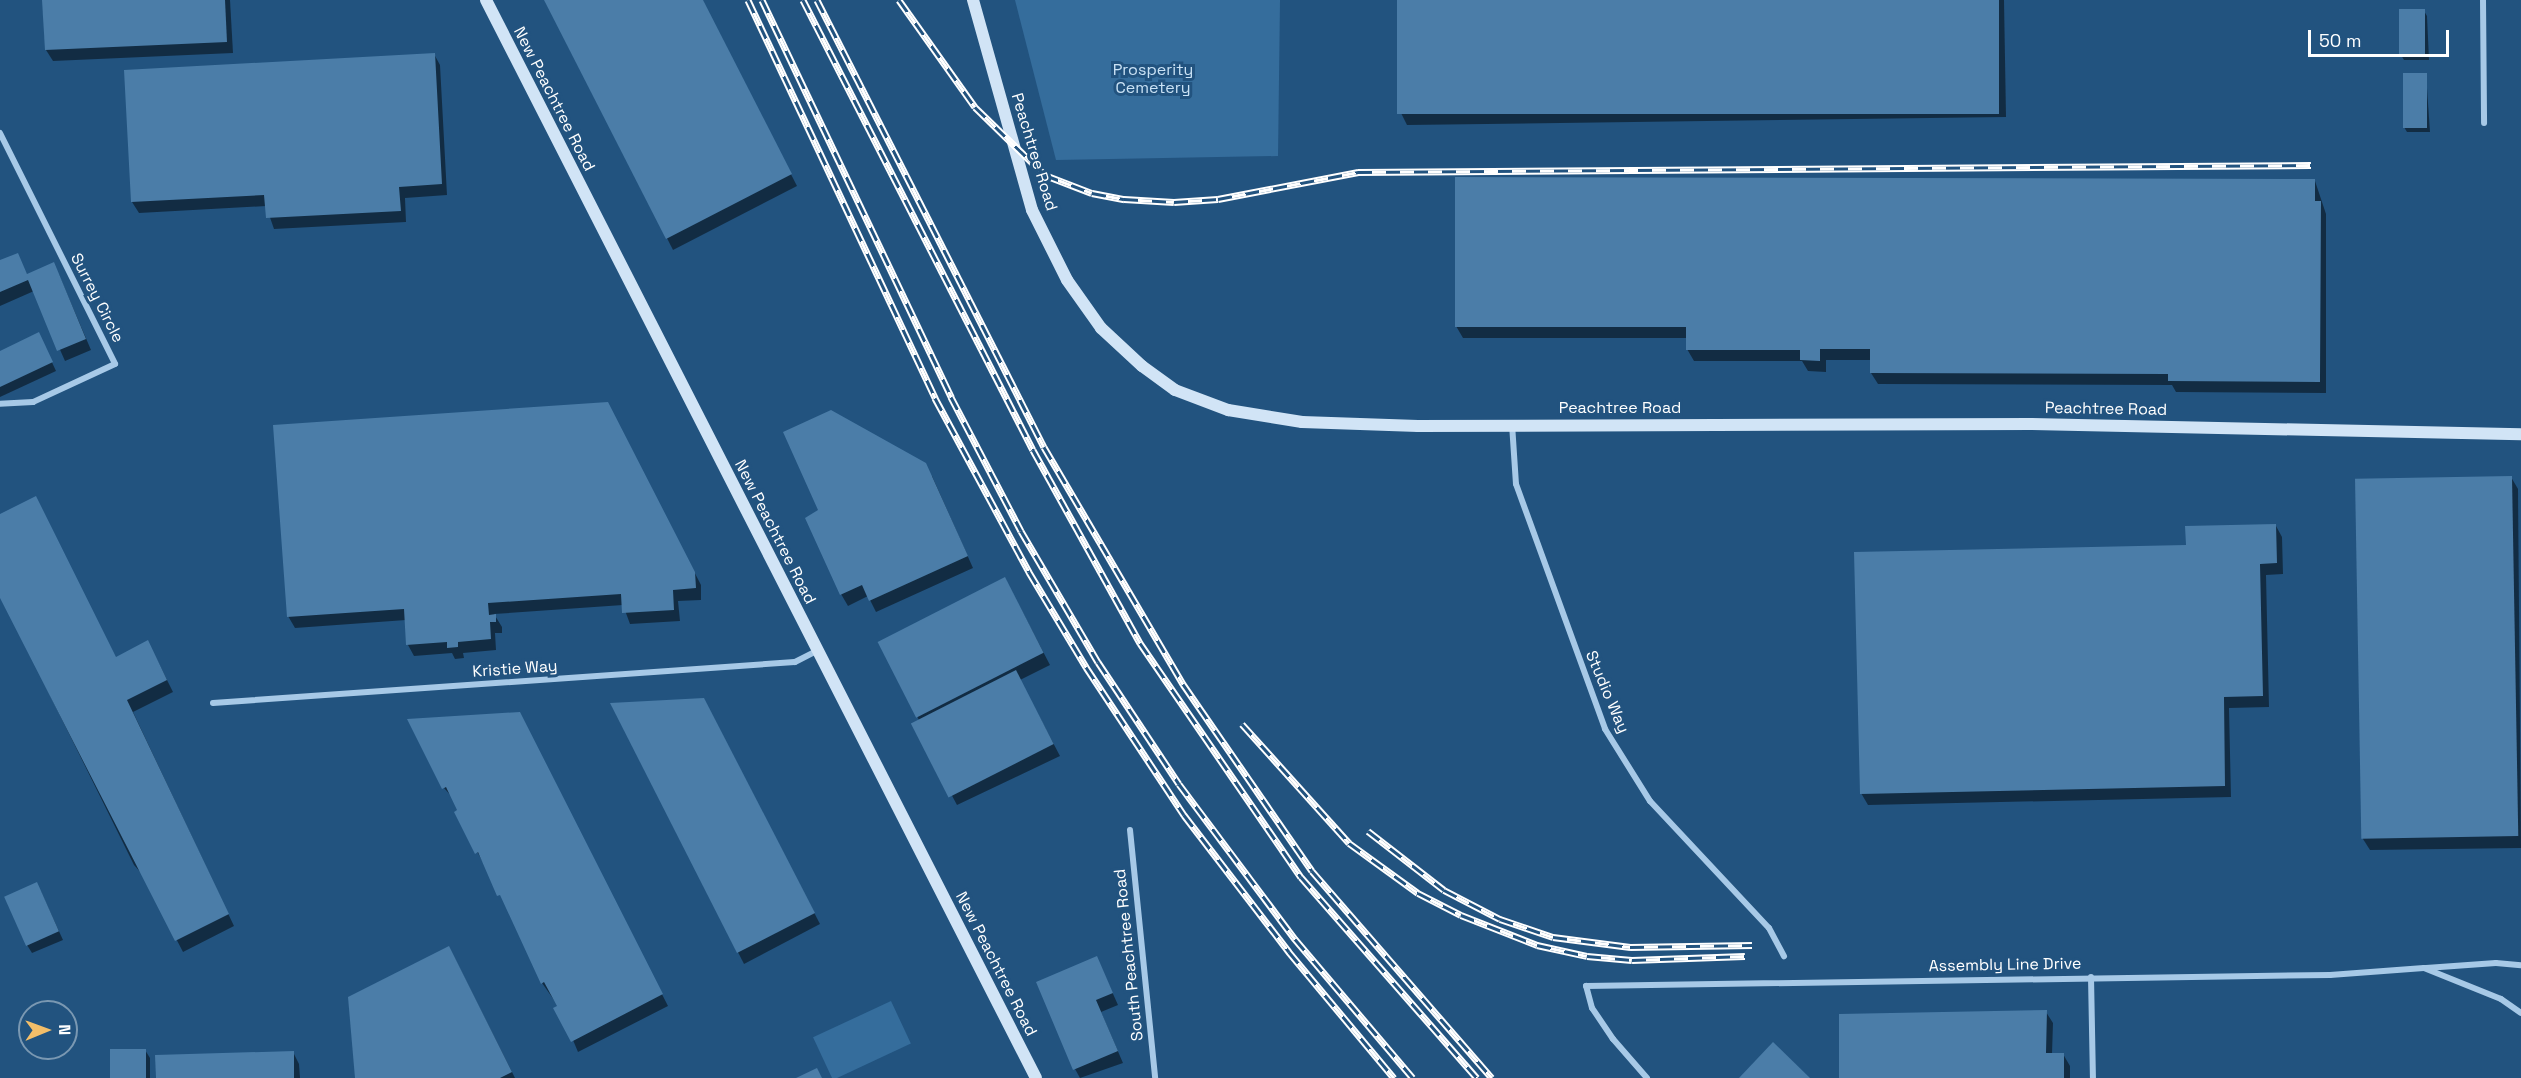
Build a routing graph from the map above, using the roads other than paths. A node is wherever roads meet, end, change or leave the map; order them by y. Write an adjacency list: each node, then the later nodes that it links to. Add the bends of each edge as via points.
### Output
1 (486, 0): 9 (street, New Peachtree Road)
2 (973, 0): 7 (street, Peachtree Road, via 1032,210 1067,280 1101,328 1142,366 1175,390 1228,410 1302,422)
3 (2483, 0): 4 (street)
4 (2484, 123)
5 (0, 133): 6 (street, Surrey Circle, via 115,364 33,402)
6 (0, 404)
7 (1512, 424): 8 (street, Peachtree Road, via 2031,424); 12 (street, Studio Way, via 1515,484 1605,729 1650,801 1770,928)
8 (2521, 434)
9 (817, 651): 10 (street, Kristie Way, via 795,662); 17 (street, New Peachtree Road)
10 (213, 703)
11 (1130, 830): 18 (street, South Peachtree Road)
12 (1784, 956)
13 (2521, 965): 14 (street, Assembly Line Drive)
14 (2424, 968): 15 (street, Assembly Line Drive, via 2330,975); 16 (street, Assembly Line Drive, via 2501,999)
15 (2091, 977): 19 (street, Assembly Line Drive, via 1586,986 1592,1008); 20 (street)
16 (2521, 1013)
17 (1036, 1078)
18 (1155, 1078)
19 (1647, 1078)
20 (2093, 1078)

